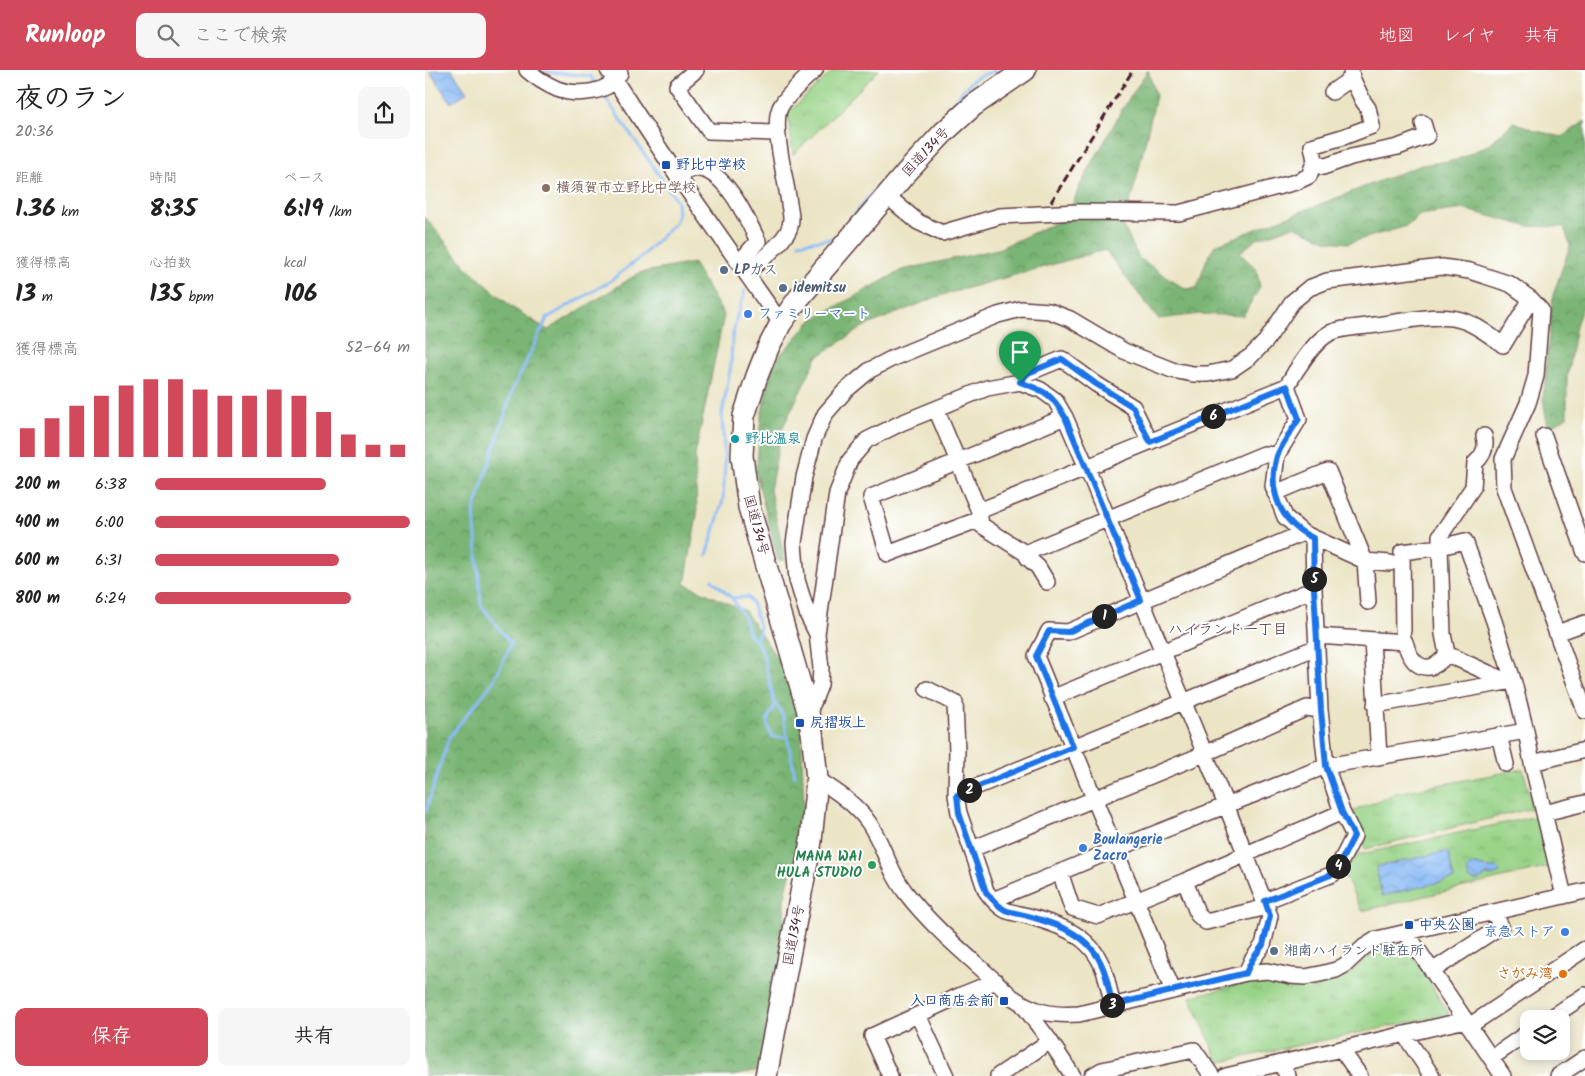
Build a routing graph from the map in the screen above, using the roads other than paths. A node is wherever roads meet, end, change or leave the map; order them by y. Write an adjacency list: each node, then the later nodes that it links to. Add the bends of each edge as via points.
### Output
1 (527, 70): 6 (street, via 558,89 575,92)
2 (696, 70): 9 (street, via 677,86 709,132)
3 (1025, 70): 14 (highway, 国道134号, via 974,105 944,132)
4 (804, 73): 9 (street, via 780,106)
5 (1352, 74): 7 (street); 10 (street, via 1368,108 1372,126)
6 (608, 80): 13 (street)
7 (1332, 92)
8 (1423, 124): 11 (street, via 1427,136 1398,147)
9 (777, 134): 15 (street, via 791,222 777,245)
10 (1343, 136): 11 (street); 12 (street, via 1312,146)
11 (1351, 157): 12 (street, via 1323,167)
12 (1315, 160): 14 (street, via 1309,176 1296,182 1179,212 1000,216 942,233 918,222)
13 (677, 175): 15 (street); 15 (street, via 700,169 716,175 724,184 758,241)
14 (887, 196): 17 (highway, 国道134号)
15 (742, 268): 17 (street)
16 (1531, 299): 19 (street, via 1503,345 1464,321 1439,317 1330,333 1318,343); 43 (street, via 1541,310 1536,376 1528,403 1503,459 1504,488); 44 (street, via 1510,284 1470,271 1441,267 1327,281 1309,288 1292,302 1266,341 1251,356 1232,369 1208,374 1172,370 1124,351 1070,319 1049,311 1021,309 893,358 870,370 825,414 803,477 794,543 797,580)
17 (781, 323): 54 (highway, 国道134号, via 768,348 744,416 742,456 749,508)
18 (1020, 382): 20 (street, via 987,388); 21 (street, via 1055,400); 24 (street, via 1028,373 1062,359 1133,407)
19 (1287, 386): 24 (street); 25 (street, via 1299,419)
20 (937, 409): 26 (street); 44 (street, via 867,440 850,460 837,493)
21 (1065, 417): 26 (street); 27 (street)
22 (1484, 436): 32 (street, via 1486,445 1475,463 1473,487 1440,536)
23 (1544, 436): 34 (street)
24 (1150, 442): 27 (street)
25 (1277, 455): 28 (street); 30 (street, via 1264,454)
26 (958, 462): 29 (street); 29 (street, via 871,498 888,554)
27 (1087, 468): 29 (street); 30 (street)
28 (1275, 493): 31 (street, via 1285,517); 35 (street, via 1328,471)
29 (980, 515): 33 (street, via 981,525)
30 (1108, 519): 33 (street); 39 (street)
31 (1308, 535): 35 (street); 38 (street); 39 (street)
32 (1440, 547): 42 (street, via 1402,552); 48 (street, via 1443,634); 49 (street, via 1465,541 1494,622)
33 (1025, 553): 37 (street)
34 (1585, 553)
35 (1365, 561): 36 (street); 40 (street)
36 (1390, 563)
37 (1047, 582)
38 (1314, 589): 46 (street); 47 (street)
39 (1141, 600): 47 (street); 51 (street, via 1068,632 1049,631 1036,656)
40 (1368, 602)
41 (1585, 623): 43 (street)
42 (1403, 631)
43 (1557, 633): 56 (street)
44 (817, 634): 54 (street, via 820,685)
45 (1372, 640): 46 (street); 48 (street, via 1405,642 1411,658 1428,668 1435,666); 53 (street)
46 (1317, 641): 52 (street); 55 (street)
47 (1162, 652): 51 (street); 52 (street)
48 (1447, 654): 49 (street)
49 (1511, 683): 53 (street); 57 (street)
50 (927, 689): 67 (street, via 955,703)
51 (1052, 698): 59 (street)
52 (1183, 702): 59 (street); 61 (street)
53 (1375, 705): 62 (street)
54 (807, 708): 66 (highway, 国道134号)
55 (1321, 710): 61 (street, via 1307,708); 65 (street)
56 (1585, 712)
57 (1526, 731): 58 (street); 63 (street)
58 (1499, 735): 62 (street); 64 (street)
59 (1073, 747): 67 (street); 68 (street)
60 (1585, 750): 63 (street)
61 (1204, 754): 68 (street); 70 (street)
62 (1379, 757): 65 (street)
63 (1532, 763): 72 (street)
64 (1506, 764)
65 (1326, 766): 70 (street); 71 (street)
66 (817, 779): 88 (street, via 846,798 869,822 904,891 929,919); 104 (highway, 国道134号, via 809,855)
67 (957, 795): 73 (street, via 959,813)
68 (1095, 798): 73 (street); 74 (street)
69 (1585, 803): 72 (street)
70 (1226, 805): 74 (street); 75 (street)
71 (1342, 812): 75 (street); 82 (street, via 1354,836 1333,874)
72 (1544, 813): 79 (street)
73 (972, 849): 80 (street, via 986,892)
74 (1116, 849): 76 (street); 81 (street)
75 (1246, 855): 77 (street); 82 (street)
76 (1059, 872): 80 (street); 81 (street, via 1072,908 1098,916)
77 (1185, 881): 81 (street); 82 (street, via 1205,922)
78 (1585, 891): 79 (street)
79 (1564, 896): 84 (street)
80 (993, 900): 92 (street, via 1005,910 1059,925 1079,937 1097,955)
81 (1136, 901): 89 (street)
82 (1266, 904): 87 (street, via 1270,916 1263,945)
83 (1496, 916): 86 (street, via 1501,926)
84 (1406, 932): 86 (street); 87 (street, via 1371,941 1336,970 1305,977 1267,971)
85 (1585, 949): 95 (street)
86 (1432, 971): 95 (street)
87 (1246, 973): 89 (street)
88 (996, 981): 91 (street); 94 (street)
89 (1173, 991): 92 (street)
90 (1585, 995): 93 (street)
91 (1023, 1004): 92 (street, via 1048,1014 1062,1015); 98 (street)
92 (1113, 1005)
93 (1562, 1010)
94 (918, 1015): 105 (street, via 872,1036); 106 (street)
95 (1467, 1023): 96 (street); 100 (street)
96 (1404, 1034): 99 (street); 114 (street)
97 (1520, 1038): 100 (street)
98 (1050, 1041): 107 (street); 108 (street)
99 (1341, 1049): 102 (street); 113 (street)
100 (1491, 1058): 115 (street)
101 (1585, 1058): 116 (street)
102 (1280, 1063): 111 (street); 112 (street)
103 (1138, 1070): 109 (street, via 1102,1070); 110 (street, via 1195,1050)
104 (766, 1076)
105 (890, 1076)
106 (946, 1076)
107 (998, 1076)
108 (1073, 1076)
109 (1092, 1076)
110 (1212, 1076)
111 (1226, 1076)
112 (1288, 1076)
113 (1360, 1076)
114 (1432, 1076)
115 (1503, 1076)
116 (1559, 1076)

